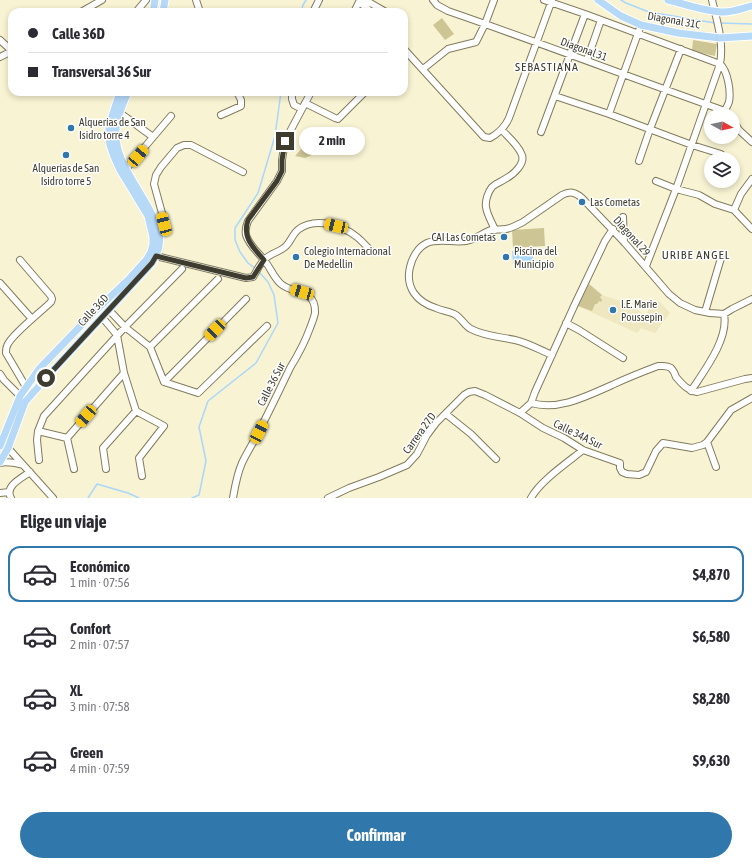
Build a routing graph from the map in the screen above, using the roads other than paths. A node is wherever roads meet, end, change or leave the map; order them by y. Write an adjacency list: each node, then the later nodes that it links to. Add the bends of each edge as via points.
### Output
1 (102, 0): 12 (street)
2 (146, 0): 13 (street)
3 (432, 0): 18 (street, Diagonal 31, via 448,12)
4 (494, 0): 18 (street)
5 (544, 0): 9 (street)
6 (598, 0): 19 (main road, Diagonal 31C)
7 (668, 0): 15 (main road)
8 (712, 0): 15 (street)
9 (551, 1): 16 (street); 24 (street)
10 (365, 4): 14 (street)
11 (752, 6): 15 (main road, via 731,11)
12 (89, 8)
13 (139, 8)
14 (376, 8)
15 (714, 11): 22 (street)
16 (585, 14): 17 (street); 28 (street)
17 (601, 20): 20 (street); 29 (street)
18 (485, 24): 24 (street, Diagonal 31); 31 (street, via 476,42 448,49)
19 (641, 25): 20 (street); 22 (main road, Diagonal 31C)
20 (638, 34): 26 (street); 32 (street)
21 (752, 36): 22 (main road, Diagonal 31C)
22 (720, 38): 30 (street)
23 (0, 40): 25 (street)
24 (536, 42): 28 (street, Diagonal 31); 50 (street, via 509,118)
25 (8, 47)
26 (681, 49): 30 (street); 33 (street)
27 (408, 54): 31 (street)
28 (570, 54): 29 (street, Diagonal 31); 40 (street)
29 (587, 60): 32 (street, Diagonal 31)
30 (720, 64): 41 (street); 44 (street, via 725,71 729,94)
31 (423, 69): 50 (street, via 484,137 492,137)
32 (624, 74): 33 (street, Diagonal 31); 46 (street)
33 (665, 90): 41 (street, Diagonal 31); 49 (street)
34 (119, 96): 63 (main road, via 111,119 109,137 120,170)
35 (126, 96): 45 (main road)
36 (239, 96): 47 (street, via 241,106)
37 (292, 96): 42 (street, via 294,105)
38 (309, 96): 42 (street)
39 (361, 96): 42 (street, via 338,119)
40 (555, 96): 46 (street); 52 (street)
41 (706, 104): 43 (street, Diagonal 31); 55 (street)
42 (303, 106): 75 (street, via 285,141 282,171 245,228 249,242)
43 (716, 108)
44 (728, 108)
45 (120, 113): 53 (street); 58 (main road, via 116,138)
46 (609, 114): 49 (street)
47 (221, 115)
48 (171, 116): 53 (street)
49 (650, 129): 55 (street); 57 (street)
50 (502, 130): 69 (street, via 522,153 523,158 522,163 511,175 497,183 486,200 487,214)
51 (740, 131): 54 (street)
52 (541, 132)
53 (153, 137): 58 (street)
54 (752, 142)
55 (692, 145): 56 (street); 62 (street)
56 (715, 152)
57 (639, 161)
58 (126, 169): 63 (main road)
59 (243, 172): 68 (street, via 191,145 177,148 161,167 154,184 164,224)
60 (752, 179): 64 (street)
61 (656, 181): 62 (street)
62 (676, 189): 64 (street, via 699,195); 76 (street)
63 (136, 192): 68 (main road, Calle 36D, via 150,210); 98 (main road, Calle 36D, via 148,216 153,237 151,252 128,280 89,317)
64 (734, 210): 66 (street)
65 (623, 217): 70 (street)
66 (752, 228)
67 (613, 229): 69 (street, Diagonal 29, via 578,194 568,192 516,226); 70 (street, Diagonal 29); 87 (street)
68 (159, 230): 72 (main road, Calle 36D)
69 (495, 230): 92 (street, Diagonal 29, via 471,240 433,241 423,246 412,259 409,276 412,291 428,305 455,314 471,329 523,342)
70 (624, 242): 76 (street, Diagonal 29)
71 (372, 252): 75 (street, via 356,236 343,229 313,224 298,230 280,251)
72 (156, 256): 75 (street, via 246,278 253,277); 82 (main road, Calle 36D)
73 (721, 258): 83 (street)
74 (20, 260): 86 (street, via 52,299)
75 (263, 261): 124 (street, Calle 36 Sur, via 281,284 308,296 314,307 314,319 242,463)
76 (646, 266): 83 (street, Diagonal 29, via 669,294 680,303)
77 (182, 268): 89 (street)
78 (218, 279): 91 (street)
79 (0, 283): 86 (street)
80 (246, 299): 97 (street)
81 (752, 299): 84 (street)
82 (109, 310): 85 (main road, Calle 36D); 89 (street)
83 (705, 312): 84 (street, Diagonal 29)
84 (724, 314): 99 (street, via 722,338)
85 (101, 319): 90 (street); 110 (main road, Calle 36D, via 25,402)
86 (32, 320): 98 (street, via 10,341 6,353)
87 (566, 323): 92 (street); 93 (street)
88 (267, 326): 97 (street, via 198,393)
89 (125, 327): 90 (street); 91 (street)
90 (117, 335): 94 (street); 106 (street, via 44,416)
91 (150, 347): 97 (street)
92 (552, 355): 102 (street)
93 (623, 358)
94 (124, 373): 103 (street); 107 (street)
95 (0, 374): 100 (street)
96 (752, 378): 99 (street, via 697,392)
97 (164, 382)
98 (26, 387): 100 (main road, Calle 36D)
99 (691, 391): 102 (street, via 682,384 671,368 658,366 569,402 548,405)
100 (20, 396): 109 (main road, Calle 36D)
101 (752, 398): 108 (street, via 731,410)
102 (531, 403): 104 (street)
103 (136, 411): 118 (street, via 103,448); 120 (street, via 164,426 139,458)
104 (520, 413): 105 (street, Carrera 27D, via 476,391 469,392); 111 (street, Calle 34A Sur)
105 (446, 414): 112 (street); 125 (street, Carrera 27D, via 436,423 407,465)
106 (38, 431): 107 (street); 113 (street)
107 (67, 438): 117 (street)
108 (707, 442): 111 (street, Calle 34A Sur, via 692,448 663,443 646,472 639,475 622,472 620,463); 116 (street)
109 (0, 446)
110 (8, 448): 114 (main road, Calle 36D); 115 (street)
111 (583, 450): 126 (street, via 543,483)
112 (496, 459)
113 (39, 460)
114 (0, 463): 115 (street)
115 (23, 465): 119 (street)
116 (716, 467)
117 (74, 469)
118 (106, 470)
119 (30, 472): 122 (street, via 13,484); 123 (street)
120 (142, 476)
121 (0, 492): 122 (street)
122 (10, 495)
123 (53, 498)
124 (233, 498)
125 (328, 498)
126 (531, 498)

